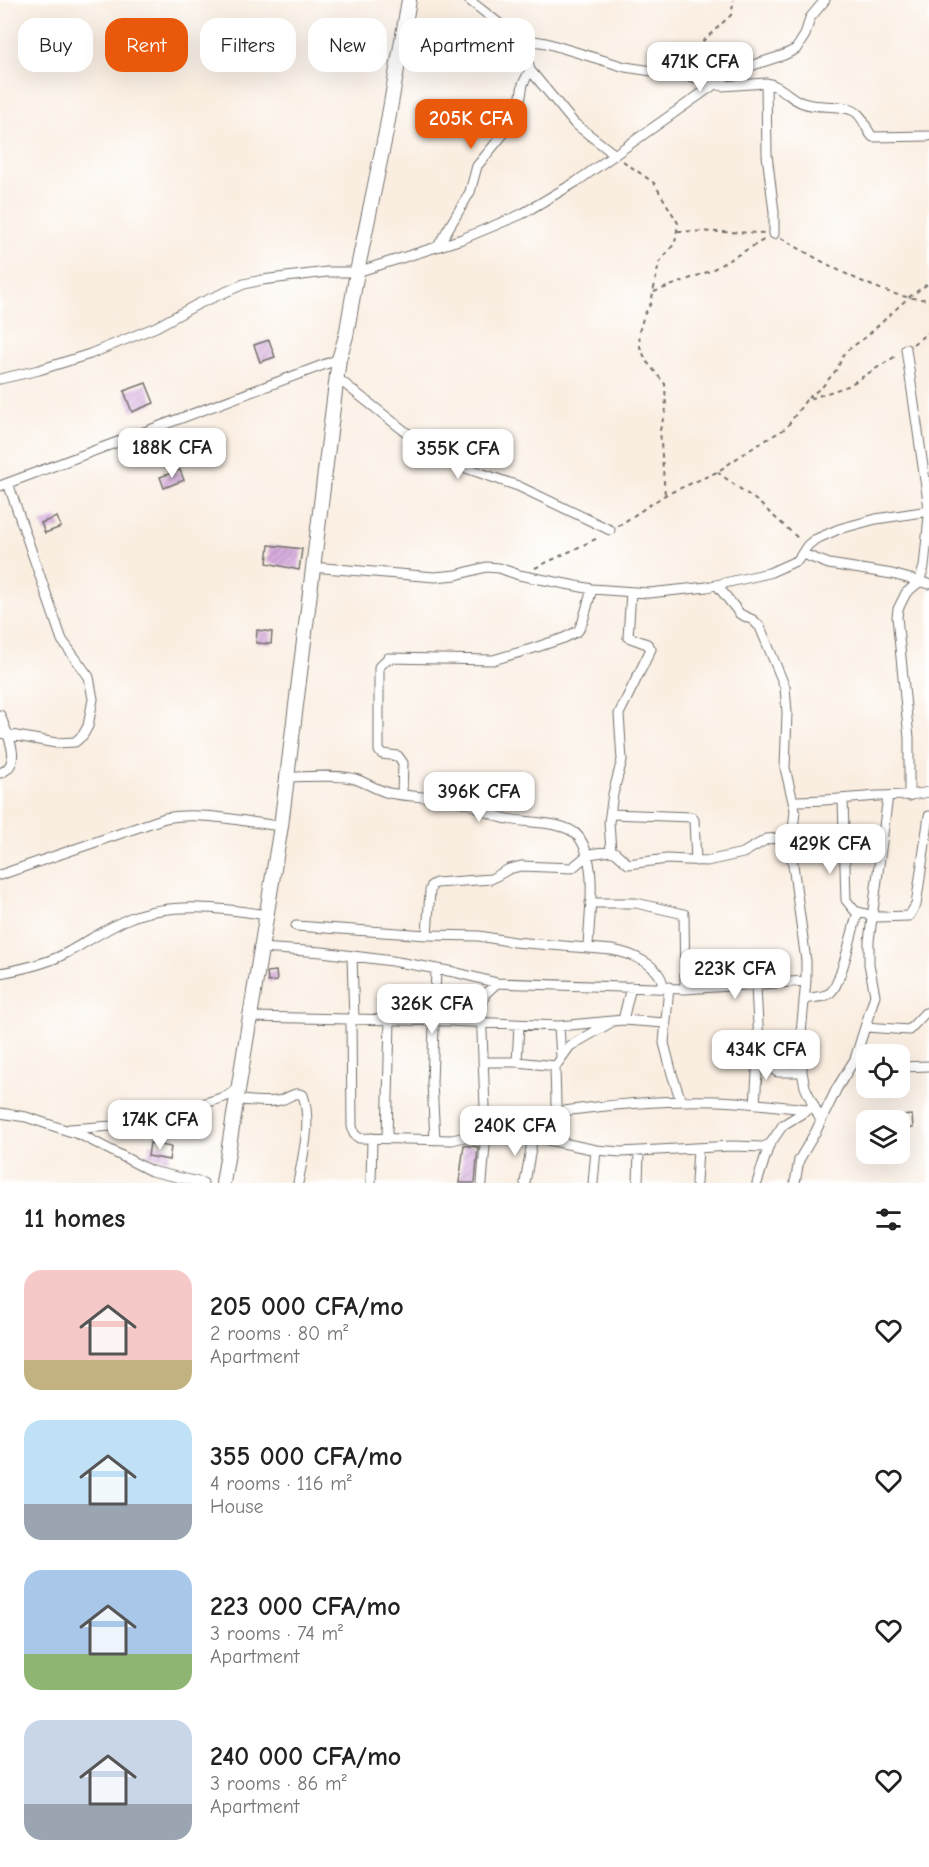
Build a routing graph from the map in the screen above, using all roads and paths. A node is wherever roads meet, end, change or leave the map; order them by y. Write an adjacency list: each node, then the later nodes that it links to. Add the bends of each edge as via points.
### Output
1 (409, 0): 17 (street)
2 (469, 0): 5 (street)
3 (734, 0): 9 (path, via 731,15 694,53)
4 (825, 0): 11 (street, via 810,18 796,49 740,68)
5 (492, 18)
6 (535, 41): 9 (street, via 625,67)
7 (529, 72): 16 (street, via 510,126 477,166 470,192)
8 (532, 72): 13 (street, via 574,123)
9 (693, 77): 11 (street)
10 (766, 83): 11 (street, via 729,87); 12 (street, via 779,86 802,103 852,110 860,115 873,137); 15 (street)
11 (716, 84): 13 (street)
12 (929, 136)
13 (614, 154): 14 (path, via 654,183 678,223); 16 (street, via 522,214)
14 (678, 231): 15 (path); 19 (path, via 675,243 659,263)
15 (774, 234): 19 (path, via 710,271); 20 (path, via 866,284)
16 (438, 246): 17 (street)
17 (357, 272): 24 (street); 26 (street, via 327,272 244,284 99,350)
18 (929, 283): 20 (path)
19 (654, 292): 30 (path, via 640,324 640,347 665,384 666,409 660,430)
20 (909, 297): 21 (path); 27 (path, via 845,352 837,369)
21 (929, 299)
22 (929, 332): 23 (path)
23 (906, 349): 27 (path, via 848,387); 31 (street)
24 (339, 359): 25 (street); 29 (street)
25 (336, 377): 33 (street, via 440,459 518,486); 35 (street)
26 (0, 379)
27 (806, 400): 28 (path, via 786,428)
28 (717, 472): 30 (path); 34 (path, via 757,501)
29 (4, 485): 42 (street, via 62,640 89,677 93,699 88,726 75,742 57,743)
30 (665, 495): 33 (path)
31 (929, 510): 34 (street, via 839,529)
32 (929, 516): 37 (street)
33 (610, 530): 36 (path)
34 (805, 550): 37 (street, via 829,564 892,573); 38 (street, via 798,560 770,573)
35 (312, 567): 36 (street, via 435,577 486,567); 44 (street)
36 (519, 575): 39 (street)
37 (924, 583): 47 (street, via 906,593 897,617 909,738)
38 (717, 585): 40 (street); 50 (street, via 740,614 760,627 785,687 785,768)
39 (592, 589): 40 (street); 46 (street, via 584,621 578,631 564,638 493,660 388,658 383,662 379,667 379,751 398,756 403,763)
40 (631, 592): 51 (street, via 628,637 647,644 651,650 619,714 622,760)
41 (0, 715): 42 (street)
42 (3, 733): 43 (street, via 14,754 7,771)
43 (0, 773)
44 (287, 777): 46 (street, via 355,779); 53 (street)
45 (929, 792): 47 (street)
46 (402, 794): 56 (street, via 466,803 510,820 571,830)
47 (909, 795): 48 (street)
48 (888, 796): 49 (street); 62 (street)
49 (843, 799): 50 (street); 60 (street, via 846,900)
50 (793, 801): 54 (street)
51 (611, 814): 55 (street); 57 (street, via 692,817)
52 (929, 816): 62 (street, via 912,913 907,917)
53 (281, 826): 58 (street, via 181,815); 61 (street)
54 (791, 837): 57 (street, via 767,839 743,853); 70 (street)
55 (611, 851): 56 (street); 57 (street, via 628,864 667,859)
56 (589, 854): 59 (street); 64 (street, via 572,868 521,866 491,879 434,884 430,891)
57 (696, 861)
58 (0, 875)
59 (590, 903): 65 (street); 75 (street, via 636,903 684,914)
60 (858, 913): 62 (street); 76 (street, via 833,990)
61 (266, 915): 66 (street); 69 (street, via 219,908 138,915 63,955)
62 (873, 916): 88 (street, via 869,955 875,993)
63 (296, 926): 64 (street)
64 (427, 935): 65 (street)
65 (588, 947): 74 (street, via 620,951 647,964)
66 (260, 948): 67 (street); 78 (street)
67 (352, 956): 68 (street); 79 (street)
68 (435, 969): 71 (street); 82 (street)
69 (0, 973)
70 (806, 981): 72 (street); 76 (street)
71 (497, 983): 73 (street); 84 (street, via 483,999)
72 (756, 986): 75 (street); 89 (street)
73 (631, 987): 74 (street); 81 (street)
74 (666, 987): 75 (street); 85 (street)
75 (686, 988)
76 (804, 999): 96 (street)
77 (929, 1012): 88 (street, via 909,1030)
78 (250, 1017): 79 (street); 97 (street)
79 (353, 1020): 80 (street); 107 (street, via 352,1126 358,1138)
80 (390, 1020): 82 (street); 108 (street)
81 (623, 1020): 83 (street); 85 (street)
82 (435, 1021): 84 (street); 109 (street)
83 (612, 1021): 87 (street); 93 (street, via 574,1044)
84 (482, 1023): 86 (street); 91 (street)
85 (665, 1023): 98 (street, via 666,1050)
86 (519, 1025): 87 (street); 92 (street)
87 (559, 1026): 93 (street)
88 (865, 1027): 90 (street)
89 (759, 1044): 96 (street, via 777,1072); 99 (street)
90 (855, 1059): 103 (street)
91 (483, 1062): 92 (street); 105 (street)
92 (517, 1062): 93 (street)
93 (558, 1062): 101 (street)
94 (929, 1066): 95 (street)
95 (910, 1067)
96 (802, 1072): 100 (street)
97 (238, 1094): 104 (street, via 151,1121); 116 (street); 117 (street, via 274,1101 296,1093 303,1095 305,1145)
98 (681, 1101): 99 (street); 101 (street)
99 (755, 1104): 100 (street)
100 (812, 1110): 103 (street); 111 (street, via 783,1125)
101 (557, 1112): 110 (street)
102 (0, 1113): 104 (street)
103 (821, 1121): 125 (street, via 799,1160)
104 (64, 1129): 115 (street, via 151,1171)
105 (486, 1132): 106 (street); 109 (street); 119 (street)
106 (533, 1136): 110 (street); 120 (street)
107 (372, 1138): 108 (street); 118 (street)
108 (387, 1138): 109 (street)
109 (435, 1140)
110 (557, 1141): 113 (street)
111 (769, 1145): 112 (street); 124 (street)
112 (698, 1148): 114 (street); 123 (street)
113 (596, 1150): 114 (street); 121 (street)
114 (639, 1152): 122 (street)
115 (204, 1183)
116 (223, 1183)
117 (298, 1183)
118 (371, 1183)
119 (482, 1183)
120 (525, 1183)
121 (593, 1183)
122 (638, 1183)
123 (696, 1183)
124 (757, 1183)
125 (795, 1183)

